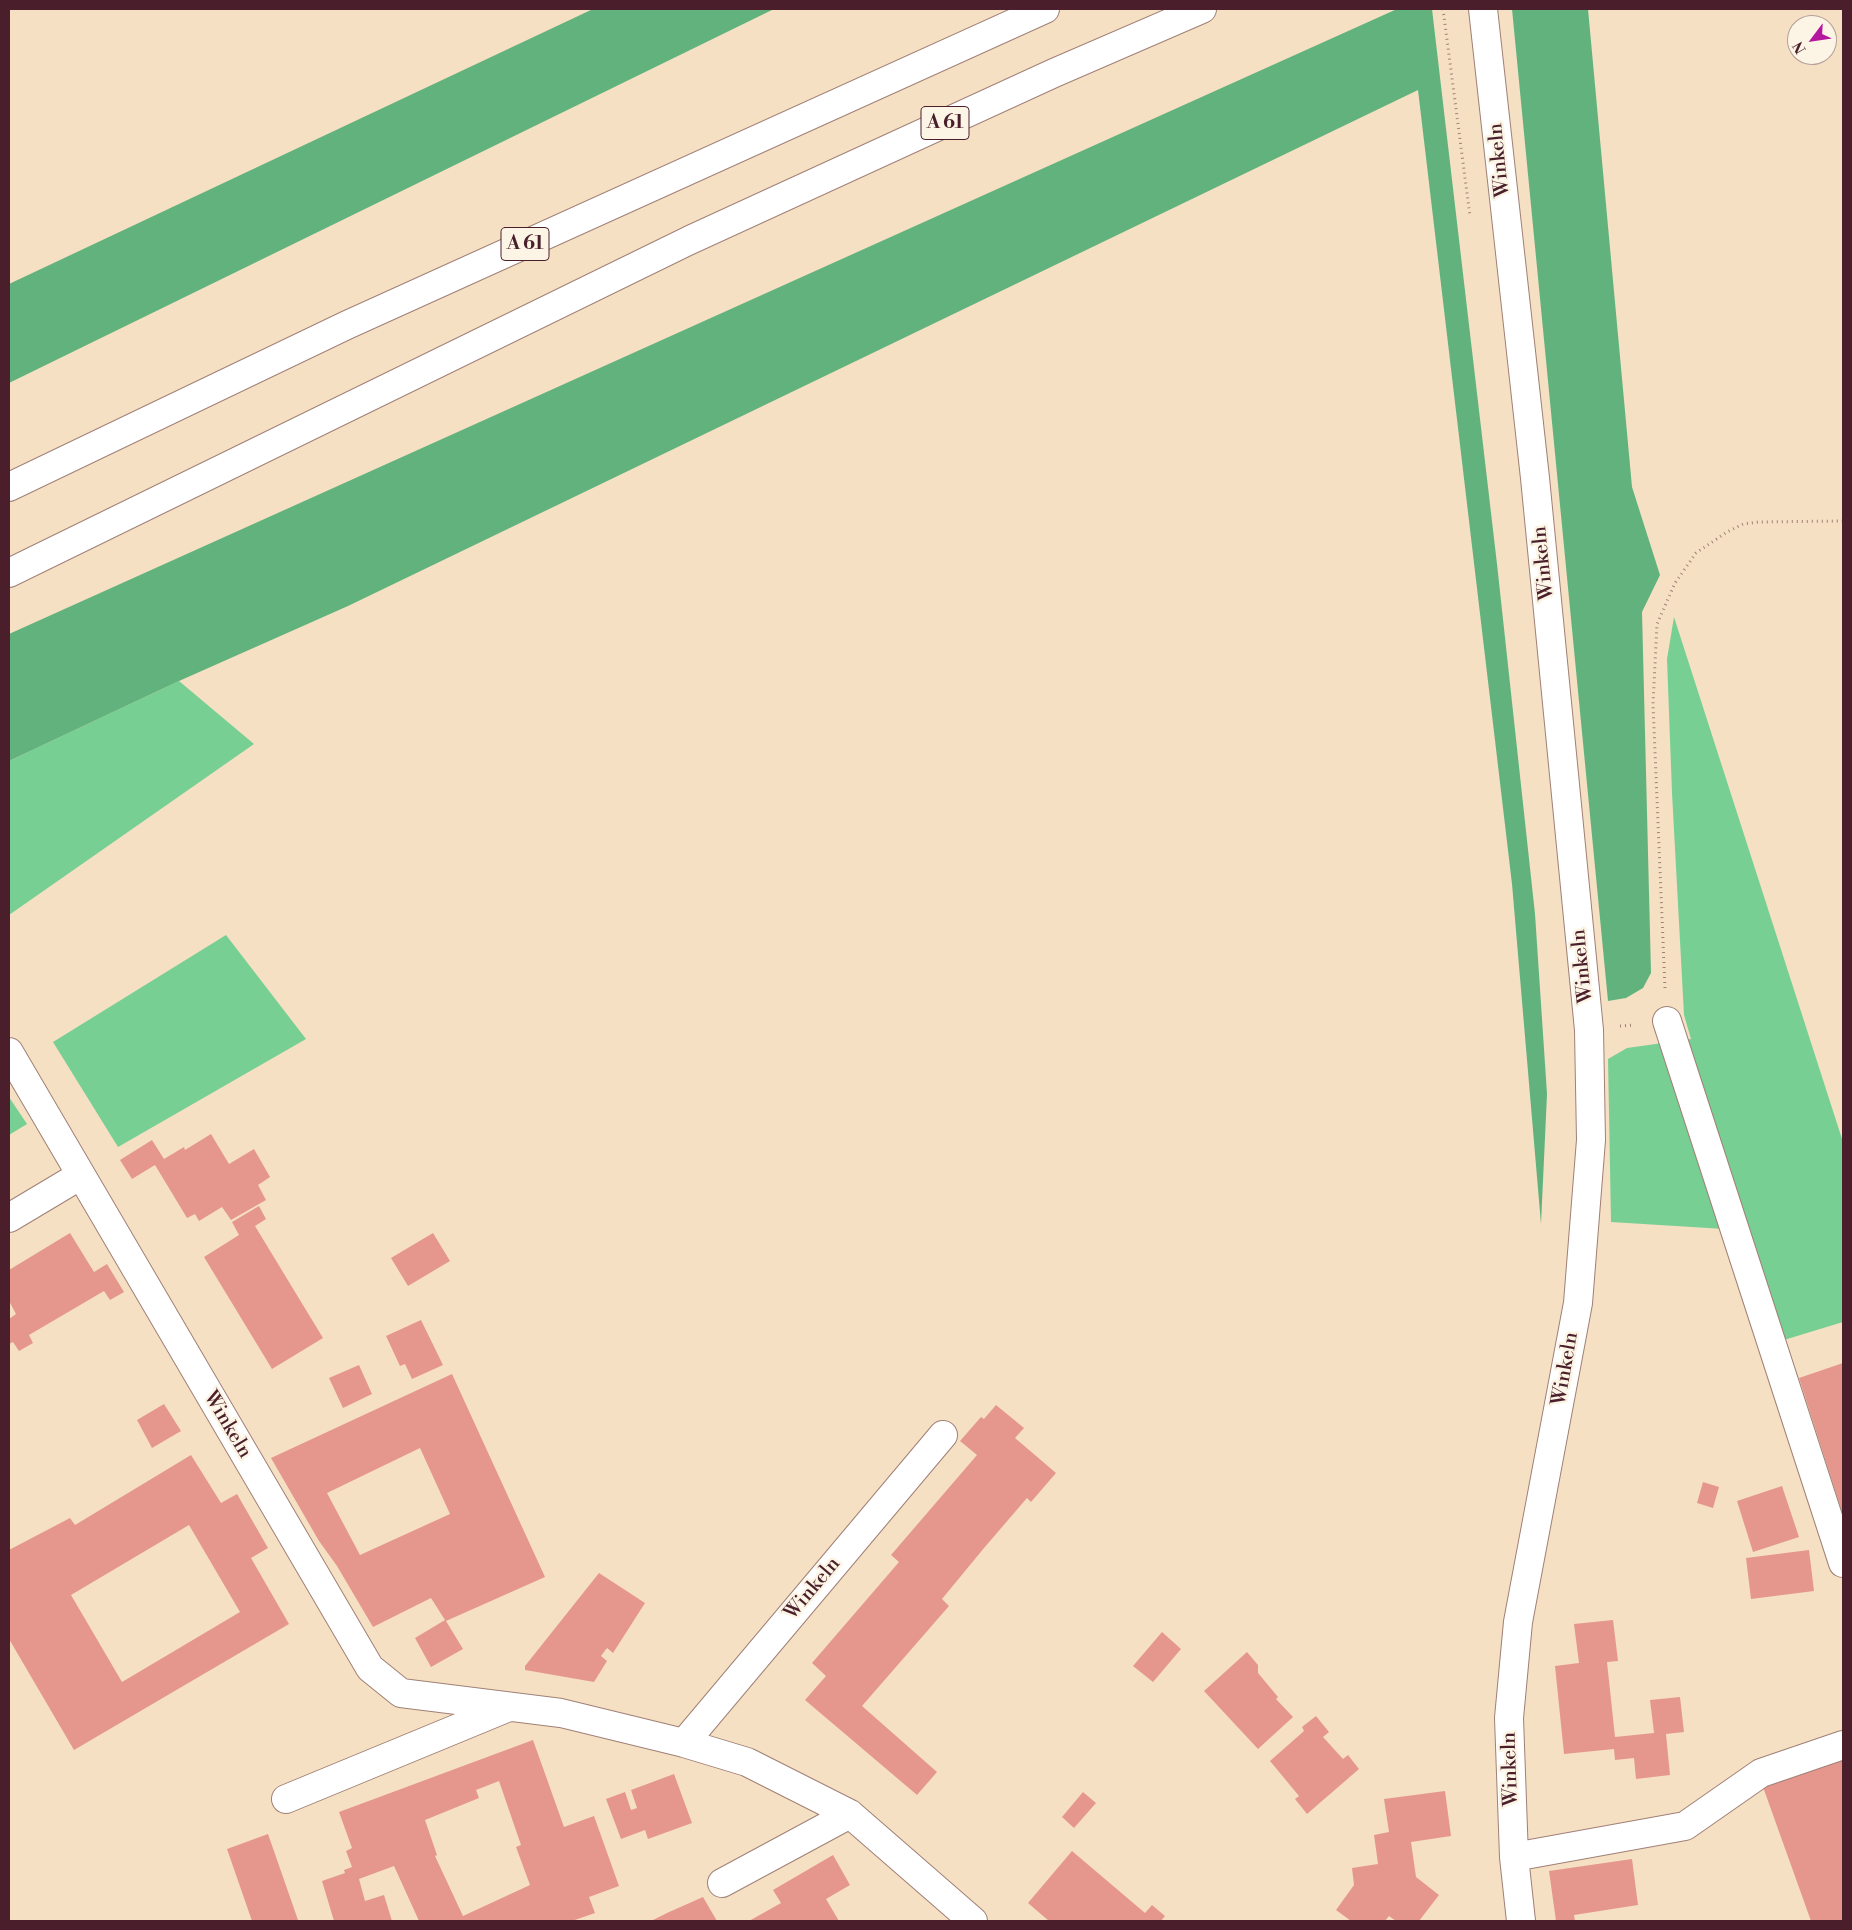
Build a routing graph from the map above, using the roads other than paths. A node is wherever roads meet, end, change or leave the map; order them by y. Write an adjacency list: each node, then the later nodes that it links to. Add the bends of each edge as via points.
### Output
1 (1045, 9): 4 (main road, A 61, via 347,324)
2 (1202, 9): 5 (main road, A 61, via 1054,73 690,240)
3 (1483, 9): 17 (main road, Winkeln, via 1535,478 1589,1030 1591,1140 1578,1303 1516,1638 1510,1718)
4 (9, 487)
5 (9, 573)
6 (1667, 1022): 11 (main road)
7 (9, 1052): 8 (main road, Winkeln)
8 (81, 1175): 9 (main road); 12 (main road, Winkeln, via 370,1668 401,1693)
9 (9, 1218)
10 (943, 1435): 13 (main road, Winkeln)
11 (1843, 1563)
12 (510, 1706): 13 (main road, Winkeln, via 561,1713); 15 (main road)
13 (684, 1743): 16 (main road, Winkeln, via 747,1762)
14 (1843, 1745): 17 (main road, via 1761,1773 1685,1826)
15 (286, 1799)
16 (850, 1814): 18 (main road); 19 (main road, Winkeln)
17 (1514, 1857): 20 (main road, Winkeln)
18 (722, 1883)
19 (973, 1921)
20 (1521, 1921)

